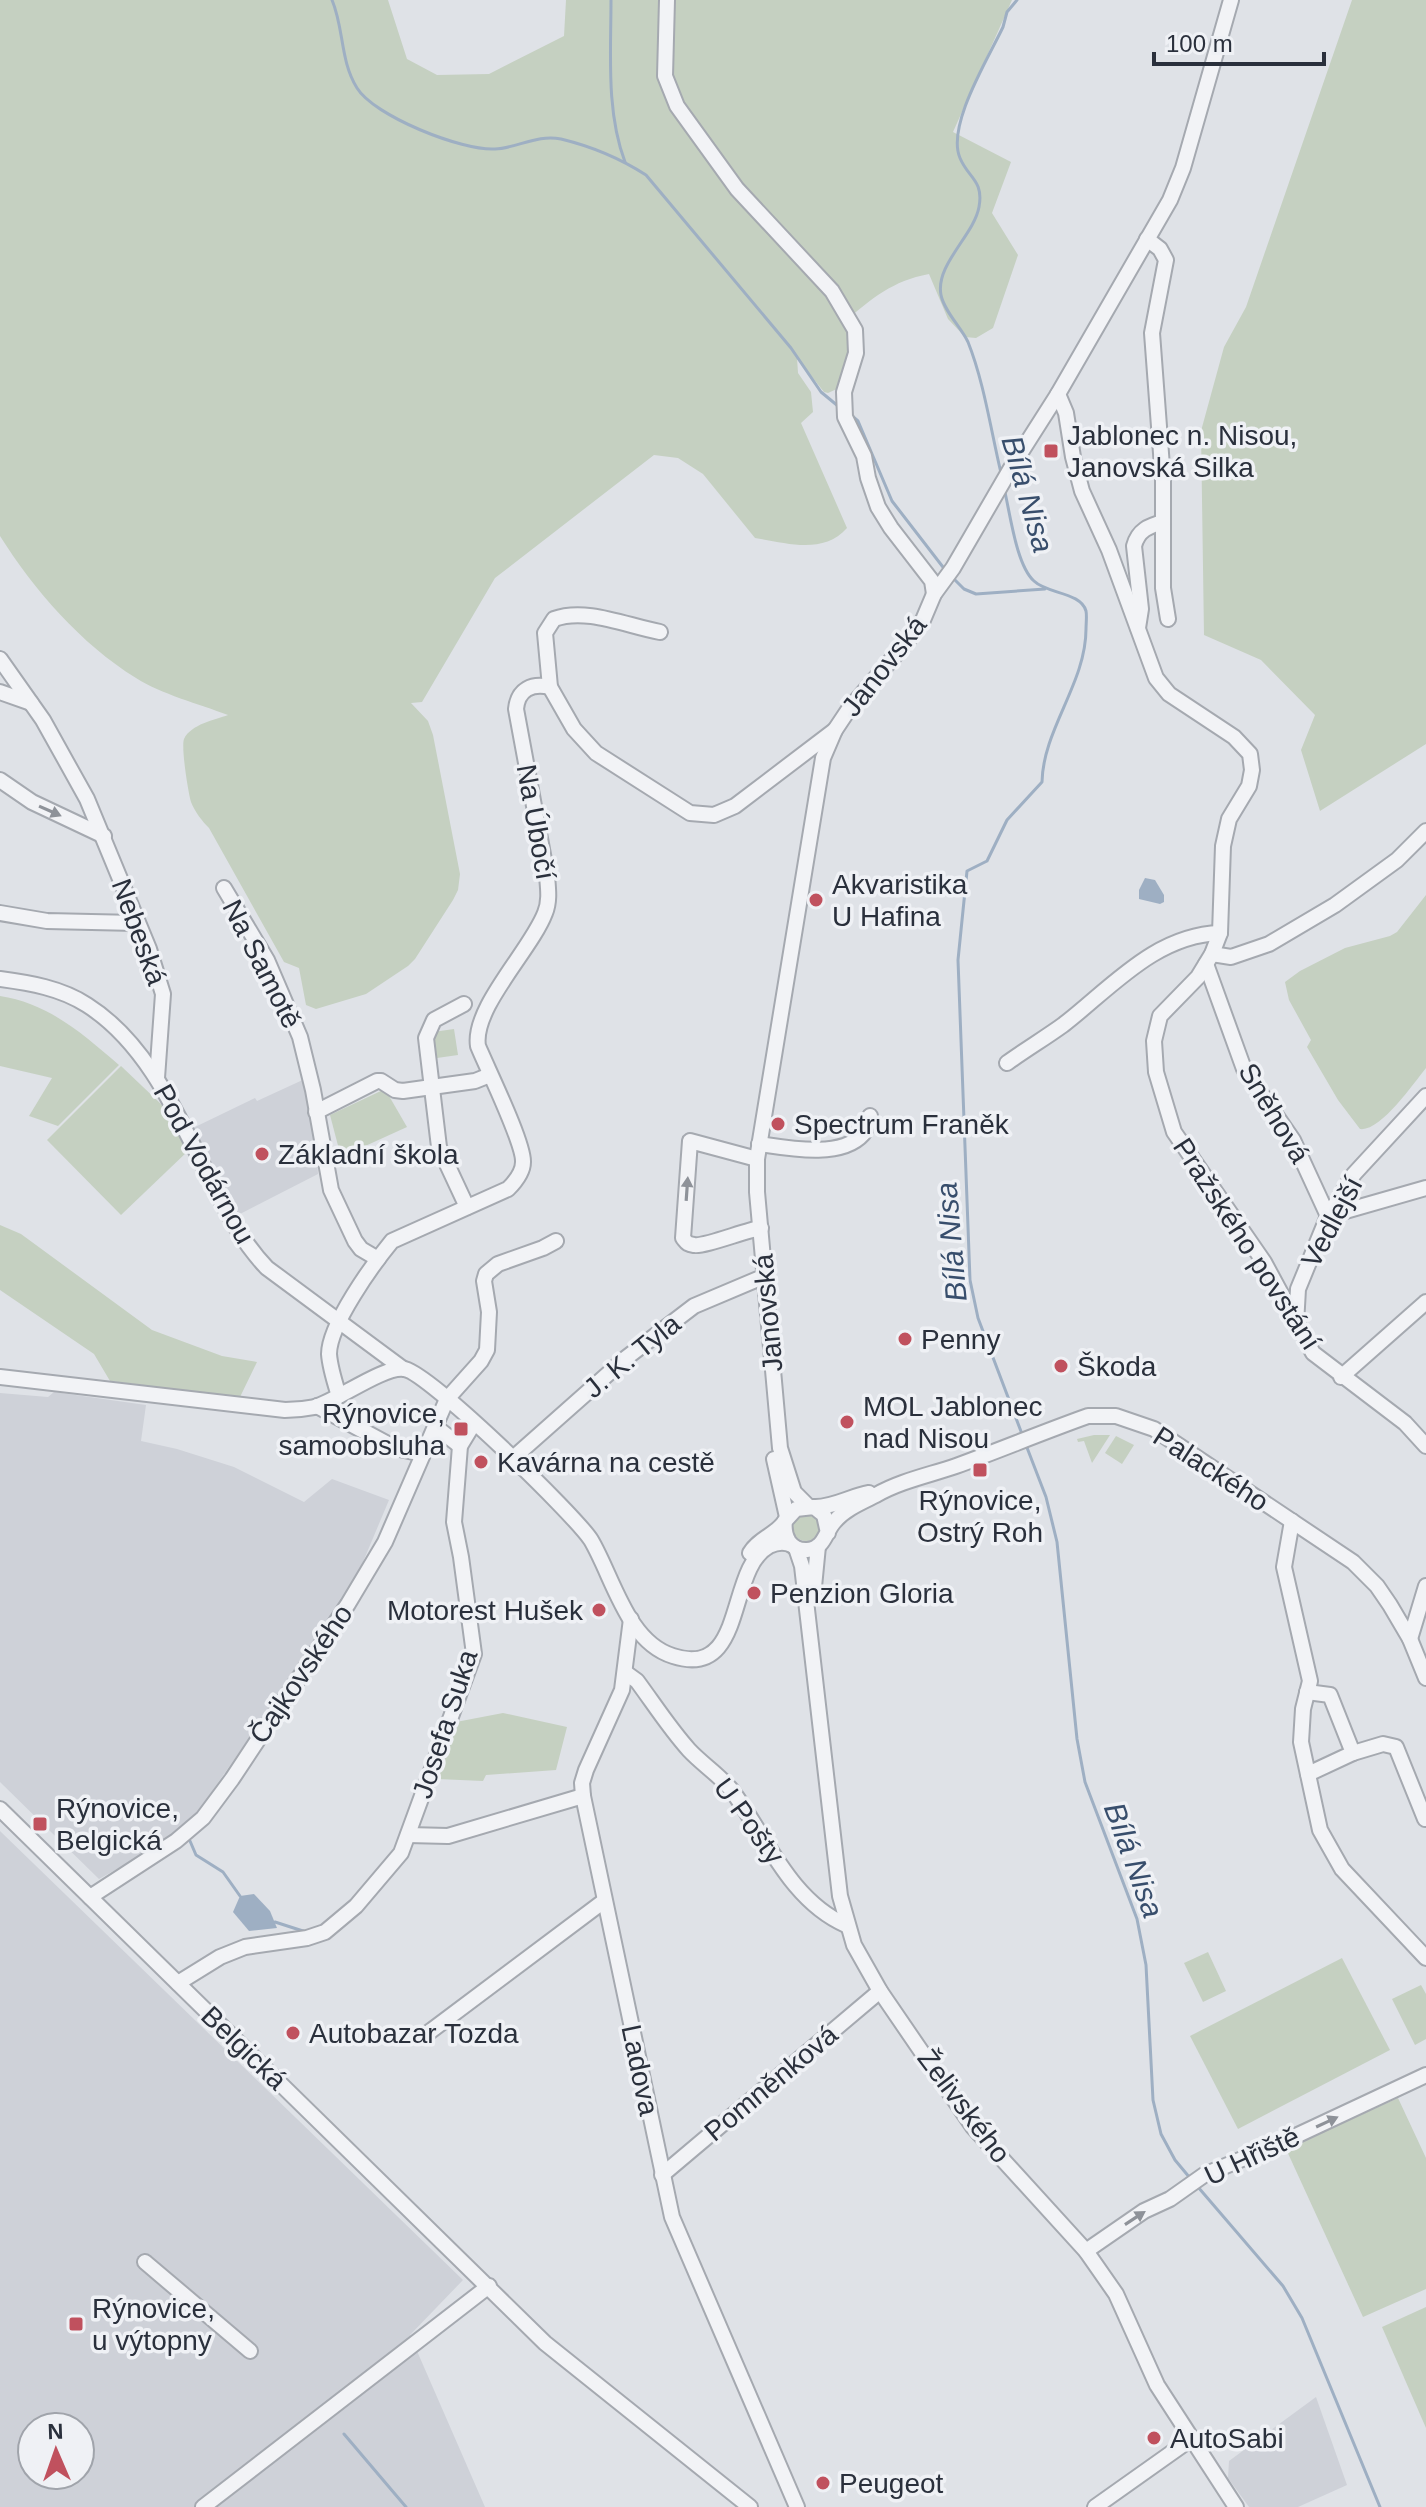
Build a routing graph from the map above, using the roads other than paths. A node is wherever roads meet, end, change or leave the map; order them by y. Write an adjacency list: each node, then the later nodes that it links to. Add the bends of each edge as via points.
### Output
1 (667, 0): 6 (street, via 665,76 677,106 737,189 832,291 855,330 845,417 864,456 873,496)
2 (1231, 0): 3 (street, Janovská, via 1183,168)
3 (1147, 239): 4 (street, Janovská); 5 (street, via 1166,260 1152,333)
4 (1058, 394): 6 (street, Janovská); 8 (street, Pražského povstání, via 1082,491)
5 (1163, 522): 7 (street); 8 (street, Pražského povstání, via 1147,527 1134,546 1141,609)
6 (938, 590): 14 (street, Janovská, via 914,632)
7 (1168, 619)
8 (1138, 631): 21 (street, Pražského povstání, via 1156,678 1169,694 1234,737 1250,754 1249,786 1229,819 1223,846)
9 (660, 632): 11 (street, via 597,617 554,619 545,633)
10 (0, 659): 13 (street, Nebeská)
11 (550, 687): 14 (street, via 574,729 596,753 690,813 703,816 735,806); 26 (street, Na Úbočí, via 526,688 517,701 548,893 545,913 477,1034)
12 (0, 692): 13 (street)
13 (31, 703): 17 (street, Nebeská)
14 (835, 730): 32 (street, Janovská, via 823,758)
15 (0, 780): 17 (street, one-way to 17, via 32,802)
16 (1426, 831): 22 (street, via 1397,860 1335,905 1269,944)
17 (104, 836): 20 (street, Nebeská)
18 (224, 888): 30 (street, Na Samotě, via 267,960 300,1037)
19 (0, 913): 20 (street, via 47,921)
20 (136, 923): 27 (street, Nebeská, via 163,994)
21 (1220, 933): 22 (street, Pražského povstání); 25 (street, via 1157,951)
22 (1209, 959): 36 (street, Sněhová, via 1244,1069 1293,1140); 43 (street, Pražského povstání, via 1160,1016 1154,1041 1156,1072 1174,1132 1264,1262)
23 (0, 979): 27 (street, Pod Vodárnou, via 34,983 87,1005 118,1031)
24 (464, 1004): 28 (street, via 428,1029)
25 (1007, 1063)
26 (490, 1075): 28 (street); 35 (street, Na Úbočí, via 524,1161 508,1189)
27 (157, 1078): 42 (street, Pod Vodárnou, via 242,1239 267,1268)
28 (432, 1087): 30 (street, via 399,1091 377,1081); 35 (street, via 439,1147)
29 (1426, 1096): 36 (street, Vedlejší, via 1354,1174)
30 (316, 1112): 39 (street, Na Samotě, via 331,1190 355,1241)
31 (870, 1116): 32 (street, via 860,1136 837,1147 800,1151)
32 (759, 1144): 33 (street, Janovská)
33 (757, 1159): 37 (street, Janovská); 37 (street, one-way to 33, via 698,1246 683,1238 690,1141)
34 (1426, 1188): 36 (street)
35 (467, 1207): 39 (street, Na Úbočí, via 392,1241)
36 (1328, 1216): 43 (street, Vedlejší, via 1298,1289)
37 (761, 1228): 40 (street, Janovská)
38 (549, 1244): 49 (street, via 486,1274 487,1350)
39 (378, 1259): 42 (street, Na Úbočí)
40 (765, 1276): 48 (street, Janovská); 56 (street, J. K. Tyla, via 694,1306)
41 (1426, 1302): 46 (street, Pražského povstání)
42 (338, 1322): 44 (street, Pod Vodárnou); 47 (street, via 329,1353)
43 (1296, 1324): 46 (street, Pražského povstání, via 1313,1353)
44 (402, 1368): 47 (street); 49 (street, Pod Vodárnou)
45 (0, 1377): 50 (street, via 266,1409)
46 (1341, 1377): 54 (street, Pražského povstání, via 1405,1423)
47 (339, 1396): 50 (street)
48 (775, 1398): 58 (street, Janovská, via 784,1466 794,1492); 59 (street, Janovská, via 774,1459)
49 (447, 1399): 51 (street, Pod Vodárnou); 52 (street, Čajkovského)
50 (317, 1406): 55 (street, via 395,1448)
51 (474, 1423): 53 (street, Josefa Suka); 56 (street, Pod Vodárnou)
52 (436, 1427): 53 (street); 55 (street, Čajkovského)
53 (460, 1446): 78 (street, Josefa Suka, via 454,1522 474,1654)
54 (1426, 1446)
55 (423, 1454): 79 (street, Čajkovského, via 385,1542 348,1604 203,1818)
56 (512, 1459): 66 (street, Pod Vodárnou, via 590,1539)
57 (881, 1491): 58 (street, Palackého); 60 (street, Palackého, via 1088,1416 1116,1416 1154,1429); 61 (street, Palackého, via 842,1514)
58 (811, 1507): 59 (street, via 796,1509); 61 (street, via 827,1520)
59 (786, 1519): 62 (street, via 786,1536); 64 (street, via 754,1547)
60 (1292, 1521): 67 (street, Palackého, via 1363,1570); 72 (street, via 1284,1567 1310,1681)
61 (828, 1533): 63 (street)
62 (794, 1546): 63 (street); 64 (street, via 782,1542 763,1550); 68 (street, Želivského, via 802,1566)
63 (818, 1546): 68 (street, Želivského)
64 (743, 1585): 66 (street, Pod Vodárnou, via 727,1637 699,1659 665,1653)
65 (1426, 1586): 67 (street)
66 (631, 1619): 70 (street, Ladova)
67 (1410, 1639): 69 (street, Palackého)
68 (813, 1657): 81 (street, Želivského)
69 (1422, 1657): 71 (street, Palackého)
70 (626, 1673): 75 (street, Ladova, via 586,1770); 81 (street, U Pošty, via 689,1750 731,1789 810,1903)
71 (1426, 1678)
72 (1307, 1692): 73 (street, via 1330,1695); 74 (street, via 1301,1742)
73 (1353, 1753): 74 (street); 77 (street, via 1383,1744 1396,1747)
74 (1308, 1774): 82 (street, via 1320,1830 1342,1869)
75 (583, 1796): 78 (street, Josefa Suka, via 448,1836); 80 (street, Ladova)
76 (0, 1809): 79 (street, Belgická)
77 (1425, 1819)
78 (408, 1835): 83 (street, Josefa Suka, via 401,1853 356,1906 325,1932 245,1947)
79 (90, 1897): 83 (street, Belgická)
80 (604, 1901): 85 (street); 87 (street, Ladova)
81 (846, 1925): 84 (street, Želivského)
82 (1426, 1958)
83 (178, 1983): 90 (street, Belgická)
84 (880, 1991): 87 (street, Pomněnková); 88 (street, Želivského, via 973,2127)
85 (424, 2036)
86 (1426, 2075): 88 (street, U Hřiště, one-way to 86, via 1204,2175)
87 (662, 2175): 95 (street, Ladova, via 672,2217)
88 (1086, 2251): 92 (street, Želivského, via 1116,2294 1157,2385)
89 (145, 2262): 91 (street)
90 (489, 2286): 93 (street); 94 (street, Belgická, via 545,2343)
91 (250, 2351)
92 (1191, 2439): 96 (street); 97 (street, Želivského)
93 (213, 2504)
94 (750, 2507)
95 (797, 2507)
96 (1095, 2507)
97 (1236, 2507)

